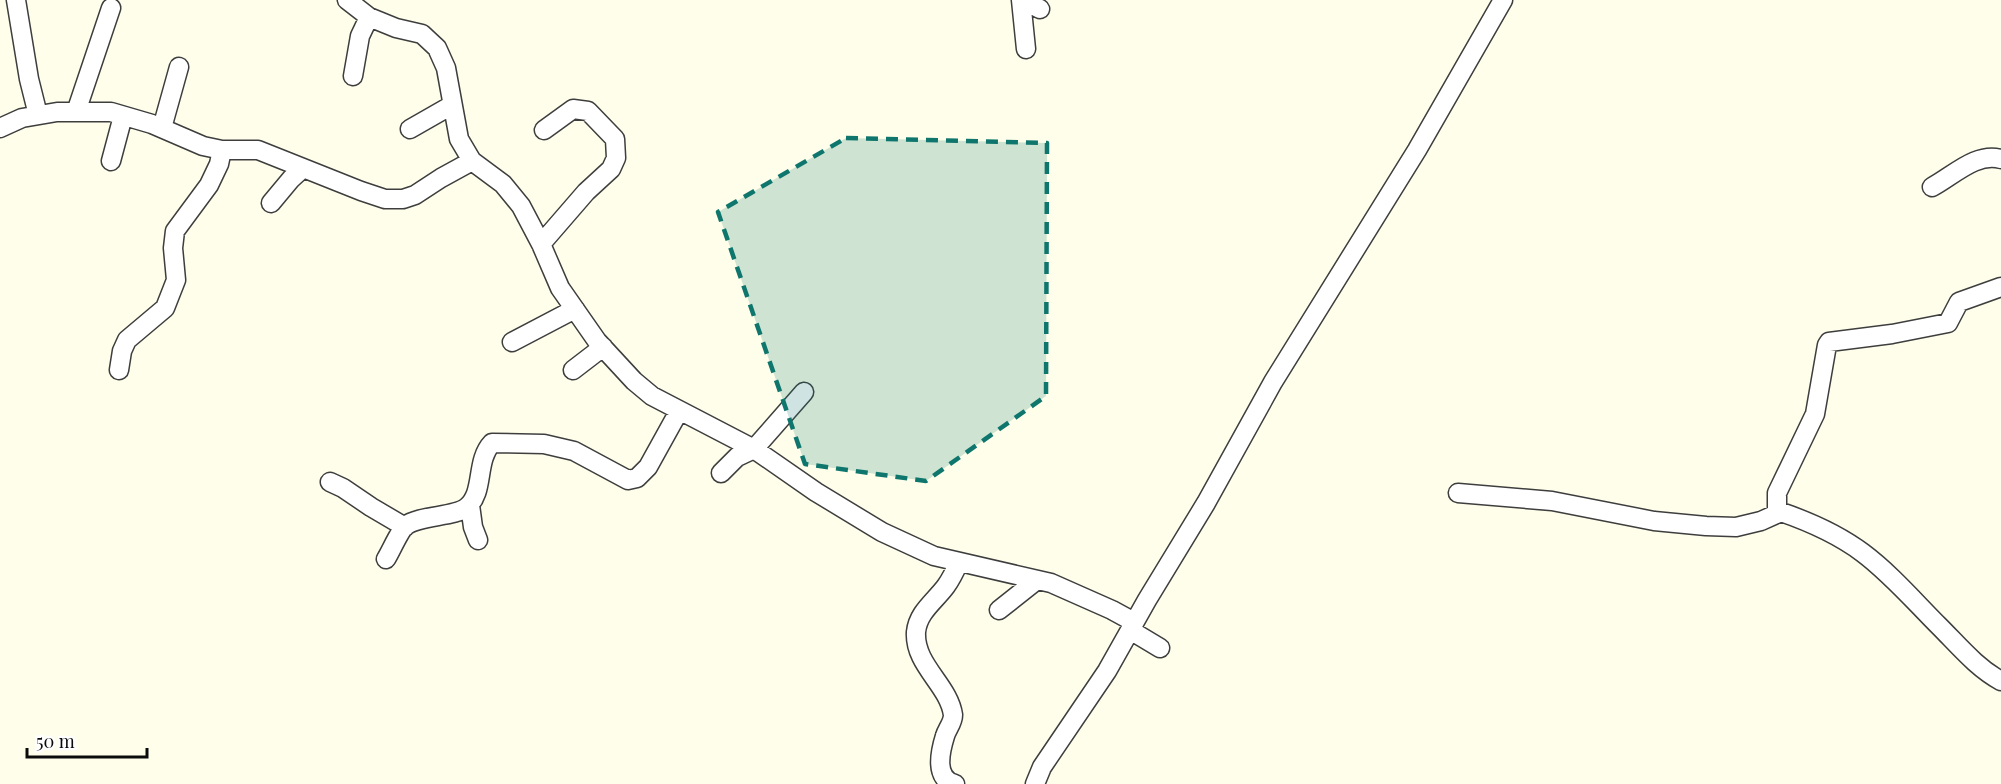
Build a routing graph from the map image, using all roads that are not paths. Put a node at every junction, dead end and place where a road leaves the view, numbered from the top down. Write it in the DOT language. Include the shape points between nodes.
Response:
graph roads {
  1 [pos="16,0"];
  2 [pos="347,0"];
  3 [pos="1022,0"];
  4 [pos="1503,0"];
  5 [pos="111,8"];
  6 [pos="1040,9"];
  7 [pos="369,17"];
  8 [pos="1026,49"];
  9 [pos="179,67"];
  10 [pos="353,76"];
  11 [pos="452,105"];
  12 [pos="76,112"];
  13 [pos="38,115"];
  14 [pos="123,116"];
  15 [pos="0,128"];
  16 [pos="162,128"];
  17 [pos="410,129"];
  18 [pos="543,130"];
  19 [pos="222,150"];
  20 [pos="2001,159"];
  21 [pos="111,161"];
  22 [pos="472,161"];
  23 [pos="303,168"];
  24 [pos="1932,188"];
  25 [pos="271,203"];
  26 [pos="541,244"];
  27 [pos="2001,287"];
  28 [pos="575,309"];
  29 [pos="512,342"];
  30 [pos="603,347"];
  31 [pos="119,370"];
  32 [pos="573,370"];
  33 [pos="804,392"];
  34 [pos="679,411"];
  35 [pos="754,449"];
  36 [pos="721,473"];
  37 [pos="330,482"];
  38 [pos="1458,493"];
  39 [pos="470,505"];
  40 [pos="1781,512"];
  41 [pos="405,526"];
  42 [pos="478,540"];
  43 [pos="386,559"];
  44 [pos="959,562"];
  45 [pos="1037,580"];
  46 [pos="999,610"];
  47 [pos="1132,626"];
  48 [pos="1160,648"];
  49 [pos="2001,681"];
  50 [pos="955,784"];
  51 [pos="1035,784"];
  1 -- 13 [label="street"];
  2 -- 7 [label="street"];
  3 -- 6 [label="street"];
  3 -- 8 [label="street"];
  4 -- 47 [label="street" via="1418,150 1273,382"];
  5 -- 12 [label="street"];
  7 -- 10 [label="street" via="360,36"];
  7 -- 11 [label="street" via="422,34 437,48 446,68"];
  9 -- 16 [label="street"];
  11 -- 17 [label="street"];
  11 -- 22 [label="street" via="459,139"];
  12 -- 13 [label="street"];
  12 -- 14 [label="street"];
  13 -- 15 [label="street"];
  14 -- 16 [label="street"];
  14 -- 21 [label="street"];
  16 -- 19 [label="street"];
  18 -- 26 [label="street" via="573,109 584,110 615,139 617,150 611,169"];
  19 -- 23 [label="street" via="258,150"];
  19 -- 31 [label="street" via="209,185 175,231 176,279 165,308 127,340"];
  20 -- 24 [label="street" via="1981,159"];
  22 -- 23 [label="street" via="403,199 385,199"];
  22 -- 26 [label="street" via="503,184 521,206"];
  23 -- 25 [label="street"];
  26 -- 28 [label="street" via="560,288"];
  27 -- 40 [label="street" via="1959,302 1948,322 1829,342 1815,414 1776,493"];
  28 -- 29 [label="street"];
  28 -- 30 [label="street"];
  30 -- 32 [label="street"];
  30 -- 34 [label="street" via="634,381"];
  33 -- 35 [label="street"];
  34 -- 35 [label="street"];
  34 -- 39 [label="street" via="648,466 637,478 628,480 574,451 544,444 492,443 485,451 479,485"];
  35 -- 36 [label="street" via="737,457"];
  35 -- 44 [label="street" via="882,532 934,556"];
  37 -- 41 [label="street"];
  38 -- 40 [label="street" via="1552,501 1654,521 1706,526 1736,527"];
  39 -- 41 [label="street"];
  39 -- 42 [label="street"];
  40 -- 49 [label="street" via="1834,535 1863,553 1980,667"];
  41 -- 43 [label="street"];
  44 -- 45 [label="street"];
  44 -- 50 [label="street" via="952,578 920,618 916,632 918,649 951,704 953,720 939,757 941,773"];
  45 -- 46 [label="street"];
  45 -- 47 [label="street" via="1112,610"];
  47 -- 48 [label="street"];
  47 -- 51 [label="street"];
}
